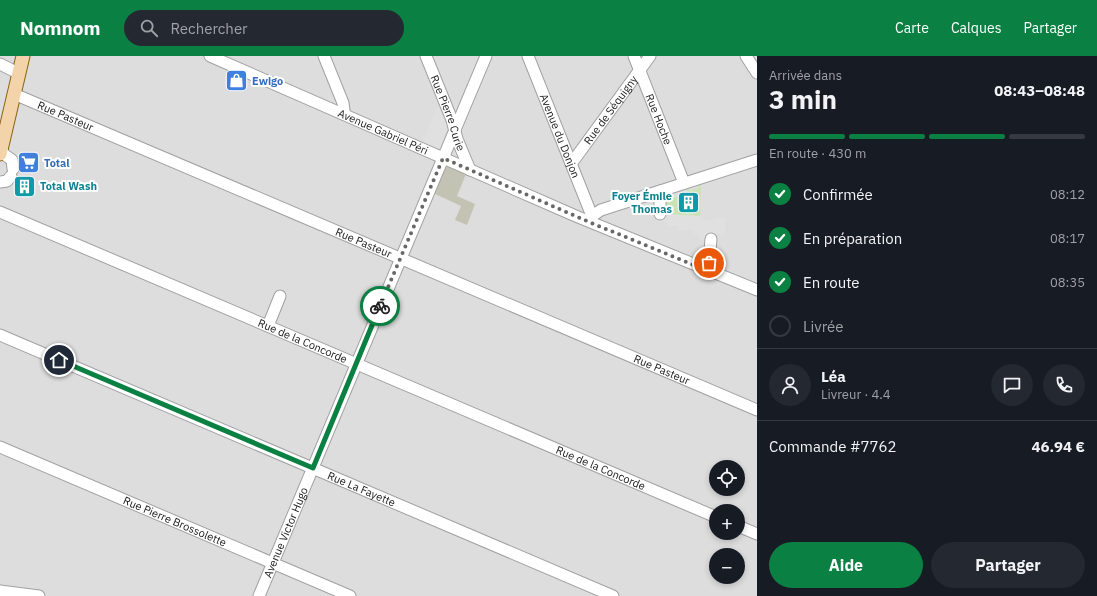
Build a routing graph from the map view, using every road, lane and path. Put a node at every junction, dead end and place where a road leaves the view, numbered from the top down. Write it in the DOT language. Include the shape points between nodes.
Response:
graph roads {
  1 [pos="17,56"];
  2 [pos="23,56"];
  3 [pos="324,56"];
  4 [pos="426,56"];
  5 [pos="486,56"];
  6 [pos="528,56"];
  7 [pos="634,56"];
  8 [pos="650,56"];
  9 [pos="746,56"];
  10 [pos="216,57"];
  11 [pos="0,64"];
  12 [pos="639,70"];
  13 [pos="14,71"];
  14 [pos="757,72"];
  15 [pos="14,94"];
  16 [pos="343,114"];
  17 [pos="0,130"];
  18 [pos="454,132"];
  19 [pos="1,151"];
  20 [pos="443,158"];
  21 [pos="757,160"];
  22 [pos="571,164"];
  23 [pos="470,170"];
  24 [pos="0,182"];
  25 [pos="684,183"];
  26 [pos="660,191"];
  27 [pos="0,212"];
  28 [pos="660,214"];
  29 [pos="591,219"];
  30 [pos="711,239"];
  31 [pos="400,258"];
  32 [pos="706,270"];
  33 [pos="757,290"];
  34 [pos="280,296"];
  35 [pos="268,326"];
  36 [pos="0,335"];
  37 [pos="356,363"];
  38 [pos="757,410"];
  39 [pos="0,447"];
  40 [pos="313,468"];
  41 [pos="709,514"];
  42 [pos="745,529"];
  43 [pos="757,534"];
  44 [pos="273,563"];
  45 [pos="0,591"];
  46 [pos="39,596"];
  47 [pos="259,596"];
  48 [pos="350,596"];
  49 [pos="613,596"];
  1 -- 13 [label="main road"];
  2 -- 15 [label="main road"];
  3 -- 16 [label="street" via="343,103"];
  4 -- 18 [label="street, Rue Pierre Curie" via="452,120"];
  5 -- 18 [label="street, Avenue Victor Hugo"];
  6 -- 22 [label="street, Avenue du Donjon"];
  7 -- 12 [label="street, Rue Hoche"];
  8 -- 12 [label="street, Rue de Séquigny"];
  9 -- 14 [label="street"];
  10 -- 16 [label="street, Avenue Gabriel Péri"];
  11 -- 13 [label="street"];
  12 -- 22 [label="street, Rue de Séquigny"];
  12 -- 25 [label="street, Rue Hoche"];
  13 -- 17 [label="main road"];
  15 -- 19 [label="main road"];
  15 -- 31 [label="street, Rue Pasteur"];
  16 -- 20 [label="street, Avenue Gabriel Péri"];
  18 -- 20 [label="street, Avenue Victor Hugo"];
  18 -- 23 [label="street, Rue Pierre Curie"];
  19 -- 24 [label="street" via="12,160 12,173 7,180"];
  20 -- 23 [label="street, Avenue Gabriel Péri"];
  20 -- 31 [label="street, Avenue Victor Hugo"];
  21 -- 25 [label="street"];
  22 -- 29 [label="street, Avenue du Donjon"];
  23 -- 29 [label="street, Avenue Gabriel Péri"];
  25 -- 26 [label="street"];
  26 -- 28 [label="street"];
  26 -- 29 [label="street" via="601,210"];
  27 -- 35 [label="street, Rue de la Concorde"];
  29 -- 32 [label="street, Avenue Gabriel Péri"];
  30 -- 32 [label="street"];
  31 -- 37 [label="street, Avenue Victor Hugo"];
  31 -- 38 [label="street, Rue Pasteur"];
  32 -- 33 [label="street, Avenue Gabriel Péri"];
  34 -- 35 [label="street"];
  35 -- 37 [label="street, Rue de la Concorde"];
  36 -- 40 [label="street, Rue La Fayette"];
  37 -- 40 [label="street, Avenue Victor Hugo"];
  37 -- 41 [label="street, Rue de la Concorde"];
  39 -- 44 [label="street, Rue Pierre Brossolette"];
  40 -- 44 [label="street, Avenue Victor Hugo"];
  40 -- 49 [label="street, Rue La Fayette"];
  42 -- 43 [label="street"];
  44 -- 47 [label="street, Avenue Victor Hugo"];
  44 -- 48 [label="street, Rue Pierre Brossolette"];
  45 -- 46 [label="street"];
}
